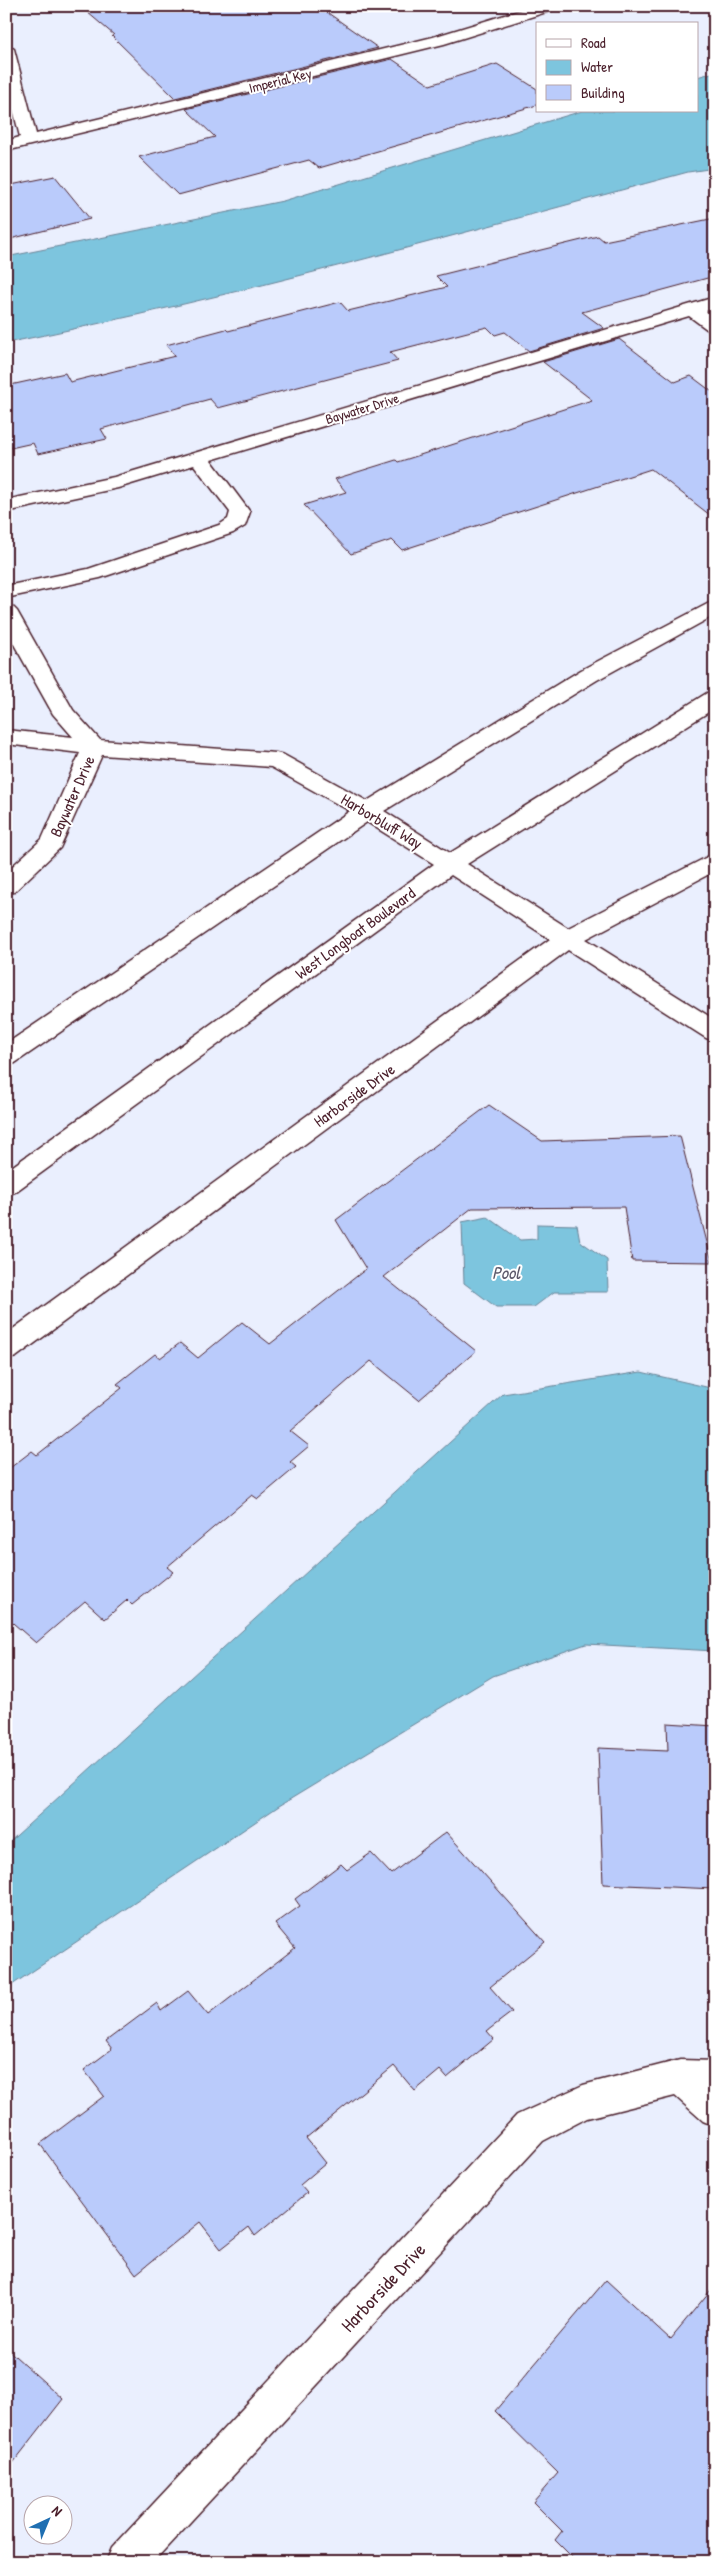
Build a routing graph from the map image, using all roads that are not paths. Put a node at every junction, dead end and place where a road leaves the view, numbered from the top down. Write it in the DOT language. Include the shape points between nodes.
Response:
graph roads {
  1 [pos="551,6"];
  2 [pos="6,50"];
  3 [pos="30,142"];
  4 [pos="6,146"];
  5 [pos="715,302"];
  6 [pos="691,308"];
  7 [pos="715,326"];
  8 [pos="198,458"];
  9 [pos="6,506"];
  10 [pos="6,592"];
  11 [pos="715,606"];
  12 [pos="6,611"];
  13 [pos="715,698"];
  14 [pos="6,737"];
  15 [pos="94,748"];
  16 [pos="367,810"];
  17 [pos="715,861"];
  18 [pos="450,864"];
  19 [pos="6,886"];
  20 [pos="568,938"];
  21 [pos="715,1032"];
  22 [pos="6,1057"];
  23 [pos="6,1185"];
  24 [pos="6,1349"];
  25 [pos="698,2078"];
  26 [pos="715,2109"];
  27 [pos="126,2562"];
  1 -- 3 [label="street, Imperial Key" via="438,41"];
  2 -- 3 [label="street"];
  3 -- 4 [label="street, Imperial Key"];
  5 -- 6 [label="street, Baywater Drive"];
  6 -- 7 [label="street"];
  6 -- 8 [label="street, Baywater Drive"];
  8 -- 9 [label="street, Baywater Drive" via="118,482"];
  8 -- 10 [label="street" via="240,512 238,522 226,529 93,574"];
  11 -- 16 [label="street" via="589,675"];
  12 -- 15 [label="street" via="64,714"];
  13 -- 18 [label="street, West Longboat Boulevard"];
  14 -- 15 [label="street, Harborbluff Way"];
  15 -- 16 [label="street, Harborbluff Way" via="276,760"];
  15 -- 19 [label="street, Baywater Drive" via="52,843"];
  16 -- 18 [label="street, Harborbluff Way"];
  16 -- 22 [label="street"];
  17 -- 20 [label="street, Harborside Drive"];
  18 -- 20 [label="street, Harborbluff Way"];
  18 -- 23 [label="street, West Longboat Boulevard"];
  20 -- 21 [label="street, Harborbluff Way"];
  20 -- 24 [label="street, Harborside Drive"];
  25 -- 26 [label="street, Harborside Drive"];
  25 -- 27 [label="street, Harborside Drive" via="583,2102 530,2128"];
}
